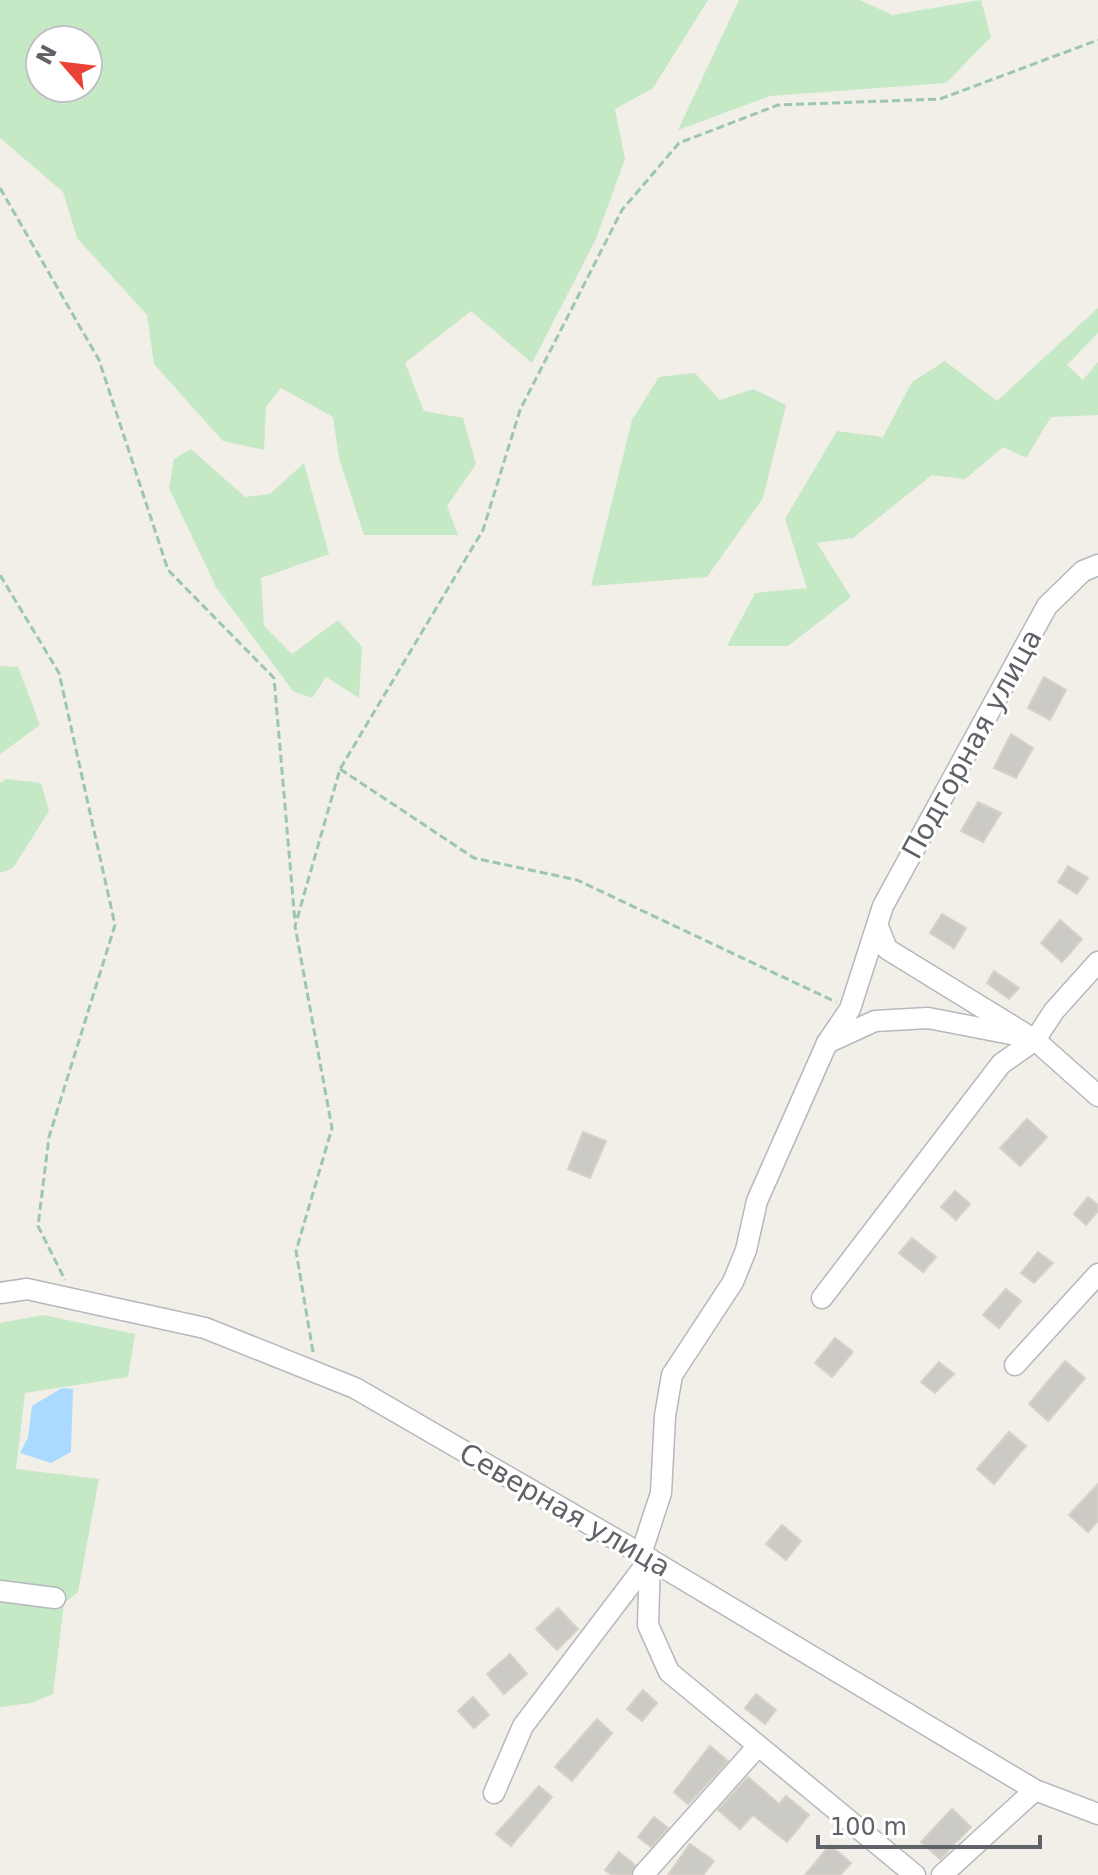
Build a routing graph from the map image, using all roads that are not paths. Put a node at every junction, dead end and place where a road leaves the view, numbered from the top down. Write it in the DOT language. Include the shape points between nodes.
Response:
graph roads {
  1 [pos="1090,568"];
  2 [pos="879,929"];
  3 [pos="1098,962"];
  4 [pos="850,1009"];
  5 [pos="875,1021"];
  6 [pos="1035,1040"];
  7 [pos="827,1043"];
  8 [pos="1098,1096"];
  9 [pos="1098,1274"];
  10 [pos="0,1293"];
  11 [pos="822,1298"];
  12 [pos="1015,1365"];
  13 [pos="646,1556"];
  14 [pos="0,1591"];
  15 [pos="55,1598"];
  16 [pos="758,1746"];
  17 [pos="1035,1790"];
  18 [pos="494,1793"];
  19 [pos="1098,1814"];
  20 [pos="643,1875"];
  21 [pos="915,1875"];
  22 [pos="942,1875"];
  1 -- 2 [label="street, Подгорная улица" via="1047,606 883,906"];
  2 -- 4 [label="street, Подгорная улица" via="867,950"];
  2 -- 6 [label="street" via="887,949"];
  3 -- 6 [label="street"];
  4 -- 5 [label="street"];
  4 -- 7 [label="street, Подгорная улица"];
  5 -- 6 [label="street" via="928,1018"];
  5 -- 7 [label="street"];
  6 -- 8 [label="street"];
  6 -- 11 [label="street" via="1001,1064"];
  7 -- 13 [label="street, Подгорная улица" via="757,1201 733,1282 672,1375 661,1493"];
  9 -- 12 [label="street"];
  10 -- 13 [label="street, Северная улица" via="27,1289 205,1328 316,1372 355,1388"];
  13 -- 16 [label="street" via="648,1625 669,1672"];
  13 -- 17 [label="street, Северная улица"];
  13 -- 18 [label="street" via="523,1726"];
  14 -- 15 [label="street"];
  16 -- 20 [label="street"];
  16 -- 21 [label="street"];
  17 -- 19 [label="street, Северная улица"];
  17 -- 22 [label="street"];
}
